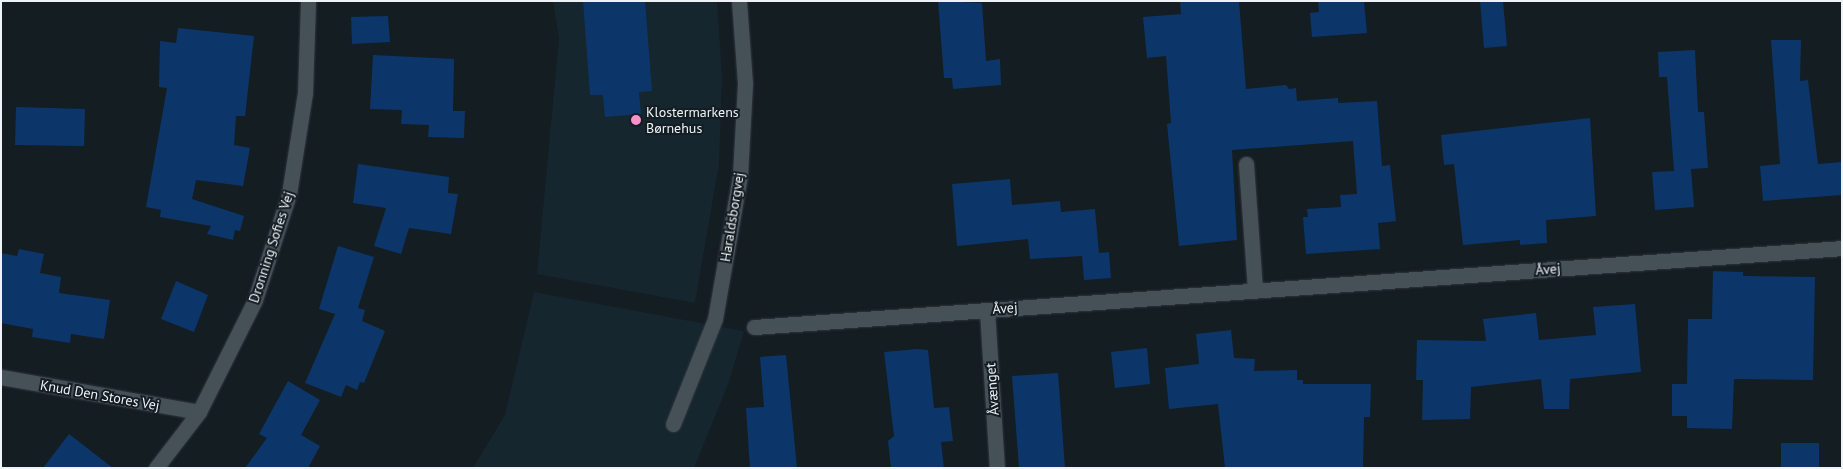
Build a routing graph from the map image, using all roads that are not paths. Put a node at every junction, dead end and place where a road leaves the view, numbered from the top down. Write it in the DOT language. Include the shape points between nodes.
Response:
graph roads {
  1 [pos="308,1"];
  2 [pos="739,1"];
  3 [pos="1246,164"];
  4 [pos="1842,248"];
  5 [pos="1255,290"];
  6 [pos="987,310"];
  7 [pos="754,327"];
  8 [pos="1,377"];
  9 [pos="199,412"];
  10 [pos="673,424"];
  11 [pos="156,468"];
  12 [pos="997,468"];
  1 -- 9 [label="street, Dronning Sofies Vej" via="305,93 289,194 255,300"];
  2 -- 10 [label="street, Haraldsborgvej" via="746,83 740,176 715,320"];
  3 -- 5 [label="street"];
  4 -- 5 [label="street, Åvej"];
  5 -- 6 [label="street, Åvej"];
  6 -- 7 [label="street, Åvej"];
  6 -- 12 [label="street, Åvænget"];
  8 -- 9 [label="street, Knud Den Stores Vej"];
  9 -- 11 [label="street, Dronning Sofies Vej"];
}
